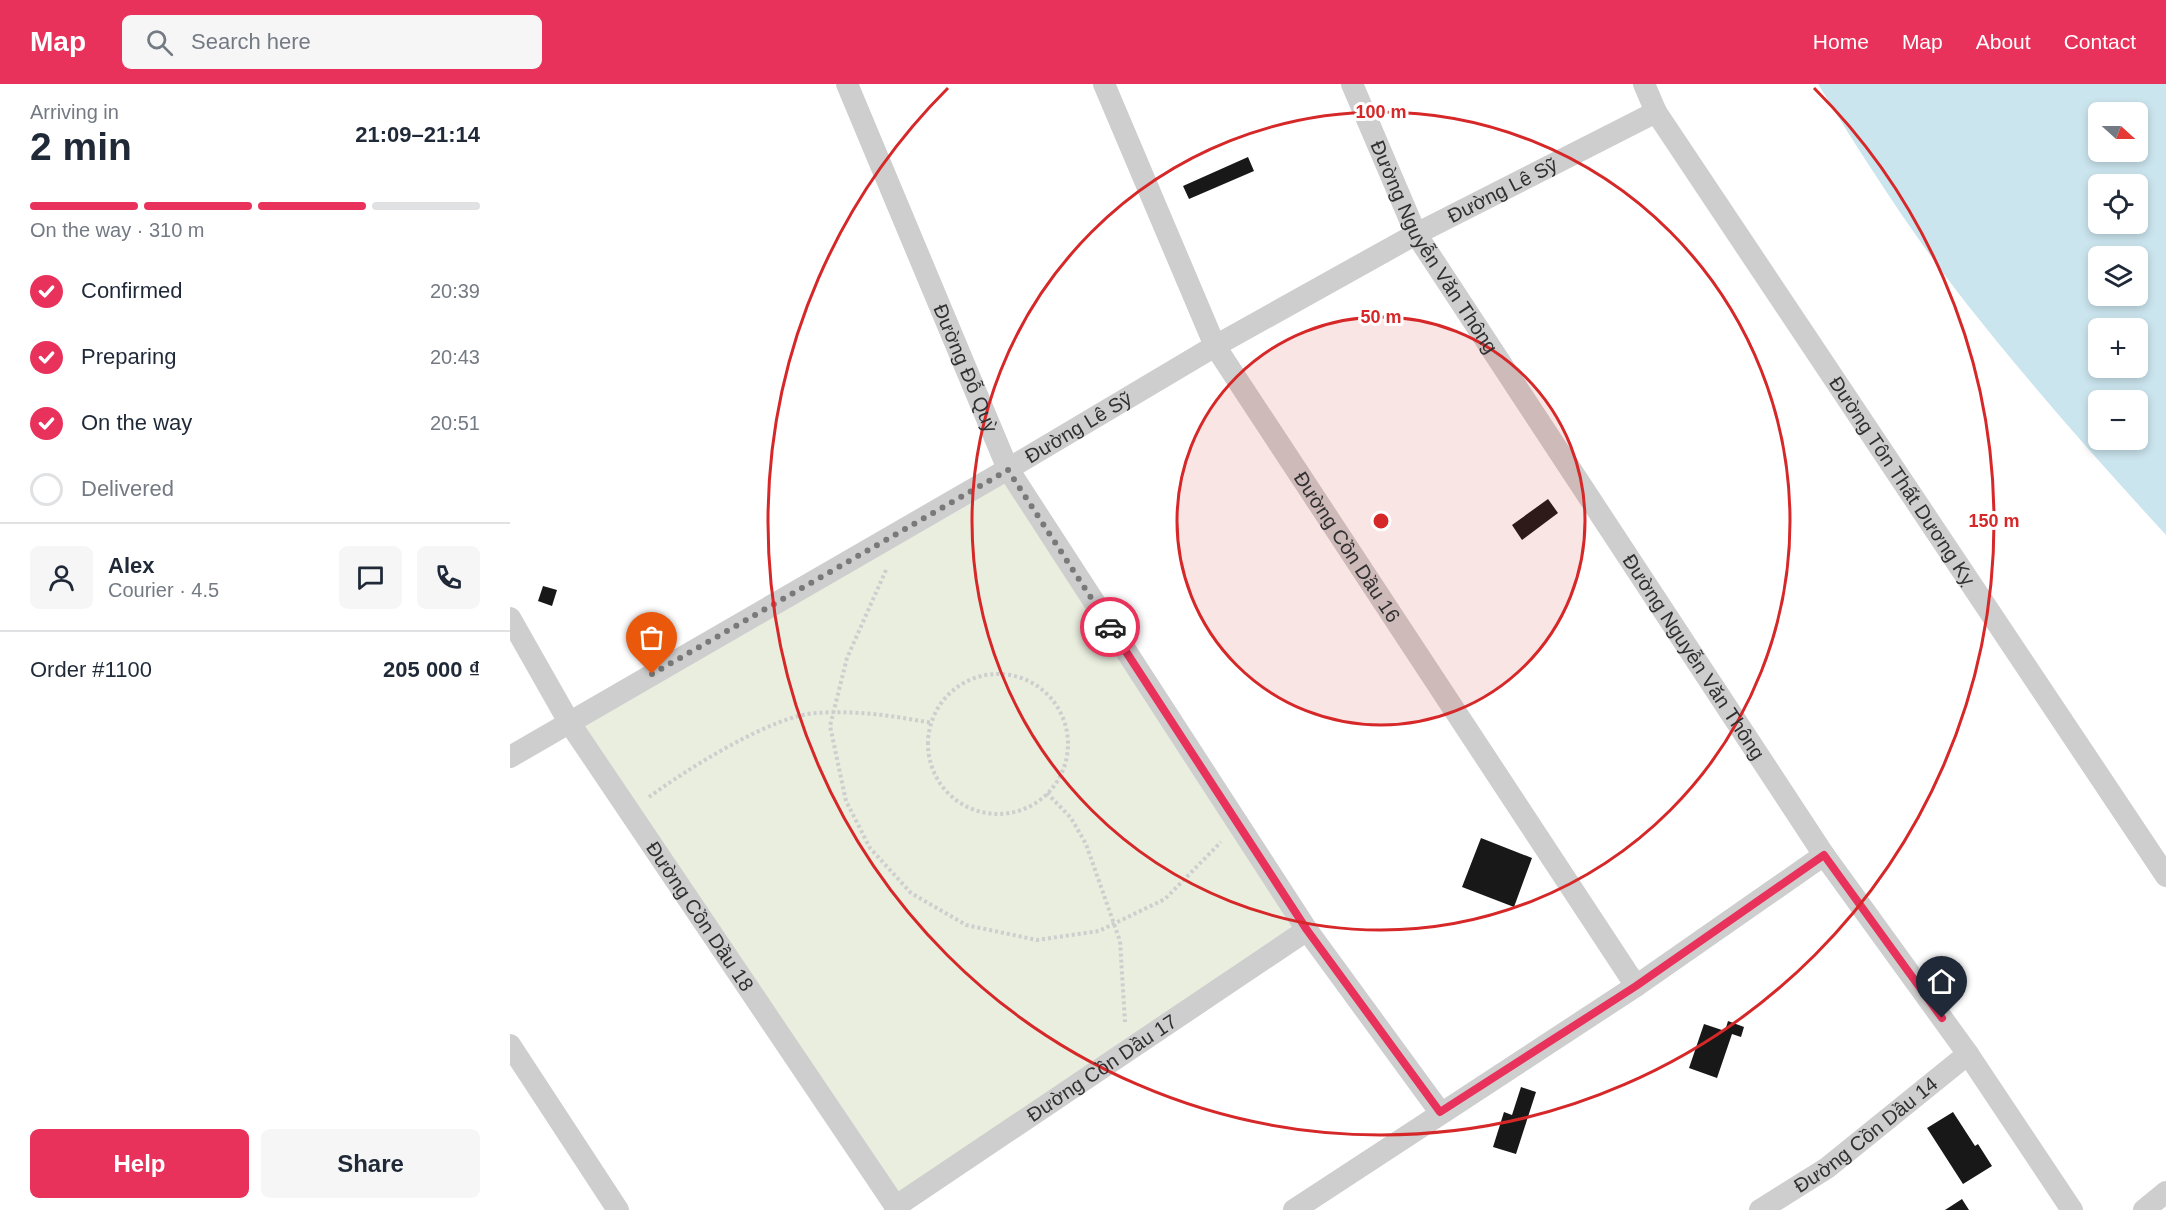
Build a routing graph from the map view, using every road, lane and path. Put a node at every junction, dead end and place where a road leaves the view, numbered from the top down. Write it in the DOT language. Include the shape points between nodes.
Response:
graph roads {
  1 [pos="847,84"];
  2 [pos="1104,84"];
  3 [pos="1352,84"];
  4 [pos="1644,84"];
  5 [pos="1656,112"];
  6 [pos="1416,234"];
  7 [pos="1215,346"];
  8 [pos="1008,470"];
  9 [pos="901,531"];
  10 [pos="510,618"];
  11 [pos="833,713"];
  12 [pos="569,722"];
  13 [pos="932,723"];
  14 [pos="510,757"];
  15 [pos="1047,793"];
  16 [pos="630,813"];
  17 [pos="1237,823"];
  18 [pos="1824,855"];
  19 [pos="2166,876"];
  20 [pos="1114,924"];
  21 [pos="1307,930"];
  22 [pos="1636,986"];
  23 [pos="510,1046"];
  24 [pos="1127,1051"];
  25 [pos="1968,1054"];
  26 [pos="1440,1112"];
  27 [pos="2166,1192"];
  28 [pos="897,1208"];
  29 [pos="618,1210"];
  30 [pos="1294,1210"];
  31 [pos="1760,1210"];
  32 [pos="2072,1210"];
  33 [pos="2144,1210"];
  1 -- 8 [label="street, Đường Đỗ Quỳ"];
  2 -- 7 [label="street, Đường Cồn Dầu 16"];
  3 -- 6 [label="street, Đường Nguyễn Văn Thông"];
  4 -- 5 [label="street, Đường Tôn Thất Dương Kỵ"];
  5 -- 6 [label="street, Đường Lê Sỹ"];
  5 -- 19 [label="street, Đường Tôn Thất Dương Kỵ"];
  6 -- 7 [label="street, Đường Lê Sỹ"];
  6 -- 18 [label="street, Đường Nguyễn Văn Thông"];
  7 -- 8 [label="street, Đường Lê Sỹ"];
  7 -- 22 [label="street, Đường Cồn Dầu 16"];
  8 -- 9 [label="street, Đường Lê Sỹ"];
  8 -- 17 [label="street, Đường Đỗ Quỳ"];
  9 -- 11 [label="path" via="848,658"];
  9 -- 12 [label="street, Đường Lê Sỹ"];
  10 -- 12 [label="street, Đường Cồn Dầu 18"];
  11 -- 13 [label="path" via="898,716"];
  11 -- 16 [label="path" via="815,712 759,730 667,784"];
  11 -- 20 [label="path" via="830,726 846,801 870,848 911,893 966,925 1037,940 1099,931"];
  12 -- 14 [label="street, Đường Lê Sỹ"];
  12 -- 16 [label="street, Đường Cồn Dầu 18"];
  13 -- 15 [label="path" via="928,736 930,760 939,781 953,798 973,810 995,814 1018,811"];
  13 -- 15 [label="path" via="948,694 968,680 990,673 1014,675 1036,684 1053,699 1065,720 1069,743 1065,765"];
  15 -- 20 [label="path" via="1086,843"];
  16 -- 28 [label="street, Đường Cồn Dầu 18"];
  17 -- 20 [label="path" via="1165,899"];
  17 -- 21 [label="street, Đường Đỗ Quỳ"];
  18 -- 22 [label="street"];
  18 -- 25 [label="street, Đường Nguyễn Văn Thông"];
  20 -- 24 [label="path" via="1120,941"];
  21 -- 24 [label="street, Đường Cồn Dầu 17"];
  21 -- 26 [label="street, Đường Đỗ Quỳ"];
  22 -- 26 [label="street"];
  23 -- 29 [label="street"];
  24 -- 28 [label="street, Đường Cồn Dầu 17"];
  25 -- 31 [label="street, Đường Cồn Dầu 14" via="1827,1168"];
  25 -- 32 [label="street, Đường Nguyễn Văn Thông"];
  26 -- 30 [label="street"];
  27 -- 33 [label="street"];
}
